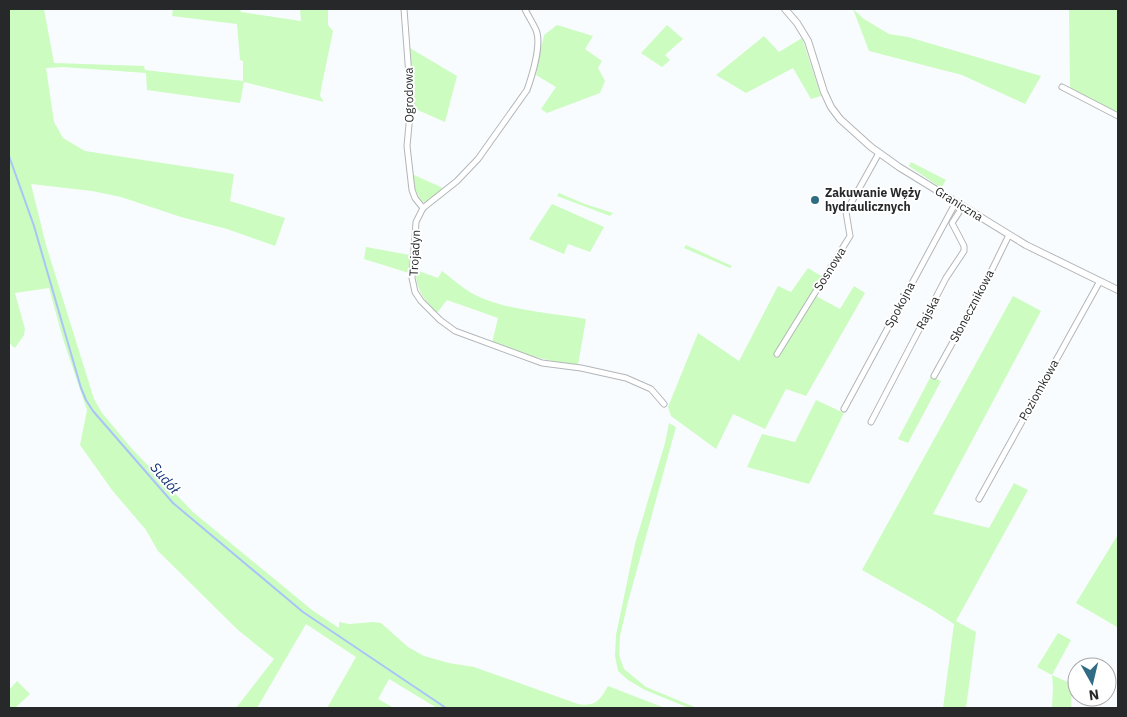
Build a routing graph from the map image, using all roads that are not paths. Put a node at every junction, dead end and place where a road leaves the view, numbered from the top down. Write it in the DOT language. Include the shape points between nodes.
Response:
graph roads {
  1 [pos="404,9"];
  2 [pos="525,9"];
  3 [pos="785,9"];
  4 [pos="1062,87"];
  5 [pos="1118,116"];
  6 [pos="879,153"];
  7 [pos="956,202"];
  8 [pos="963,206"];
  9 [pos="423,208"];
  10 [pos="1009,235"];
  11 [pos="1100,280"];
  12 [pos="1118,290"];
  13 [pos="777,354"];
  14 [pos="934,376"];
  15 [pos="664,404"];
  16 [pos="844,409"];
  17 [pos="872,422"];
  18 [pos="978,499"];
  1 -- 9 [label="street, Ogrodowa" via="411,103 407,146 412,190"];
  2 -- 9 [label="street" via="537,31 538,41 527,90 478,159"];
  3 -- 6 [label="street, Graniczna" via="808,41 831,107"];
  4 -- 5 [label="street"];
  6 -- 7 [label="street, Graniczna"];
  6 -- 13 [label="street, Sosnowa" via="846,212 850,236"];
  7 -- 8 [label="street, Graniczna"];
  7 -- 16 [label="street, Spokojna"];
  8 -- 10 [label="street, Graniczna"];
  8 -- 17 [label="street, Rajska" via="952,224 964,251 946,278"];
  9 -- 15 [label="street, Trojadyn" via="416,222 413,282 421,301 440,320 454,331 542,363 626,378 651,389"];
  10 -- 11 [label="street, Graniczna"];
  10 -- 14 [label="street, Słonecznikowa"];
  11 -- 12 [label="street, Graniczna"];
  11 -- 18 [label="street, Poziomkowa"];
}
